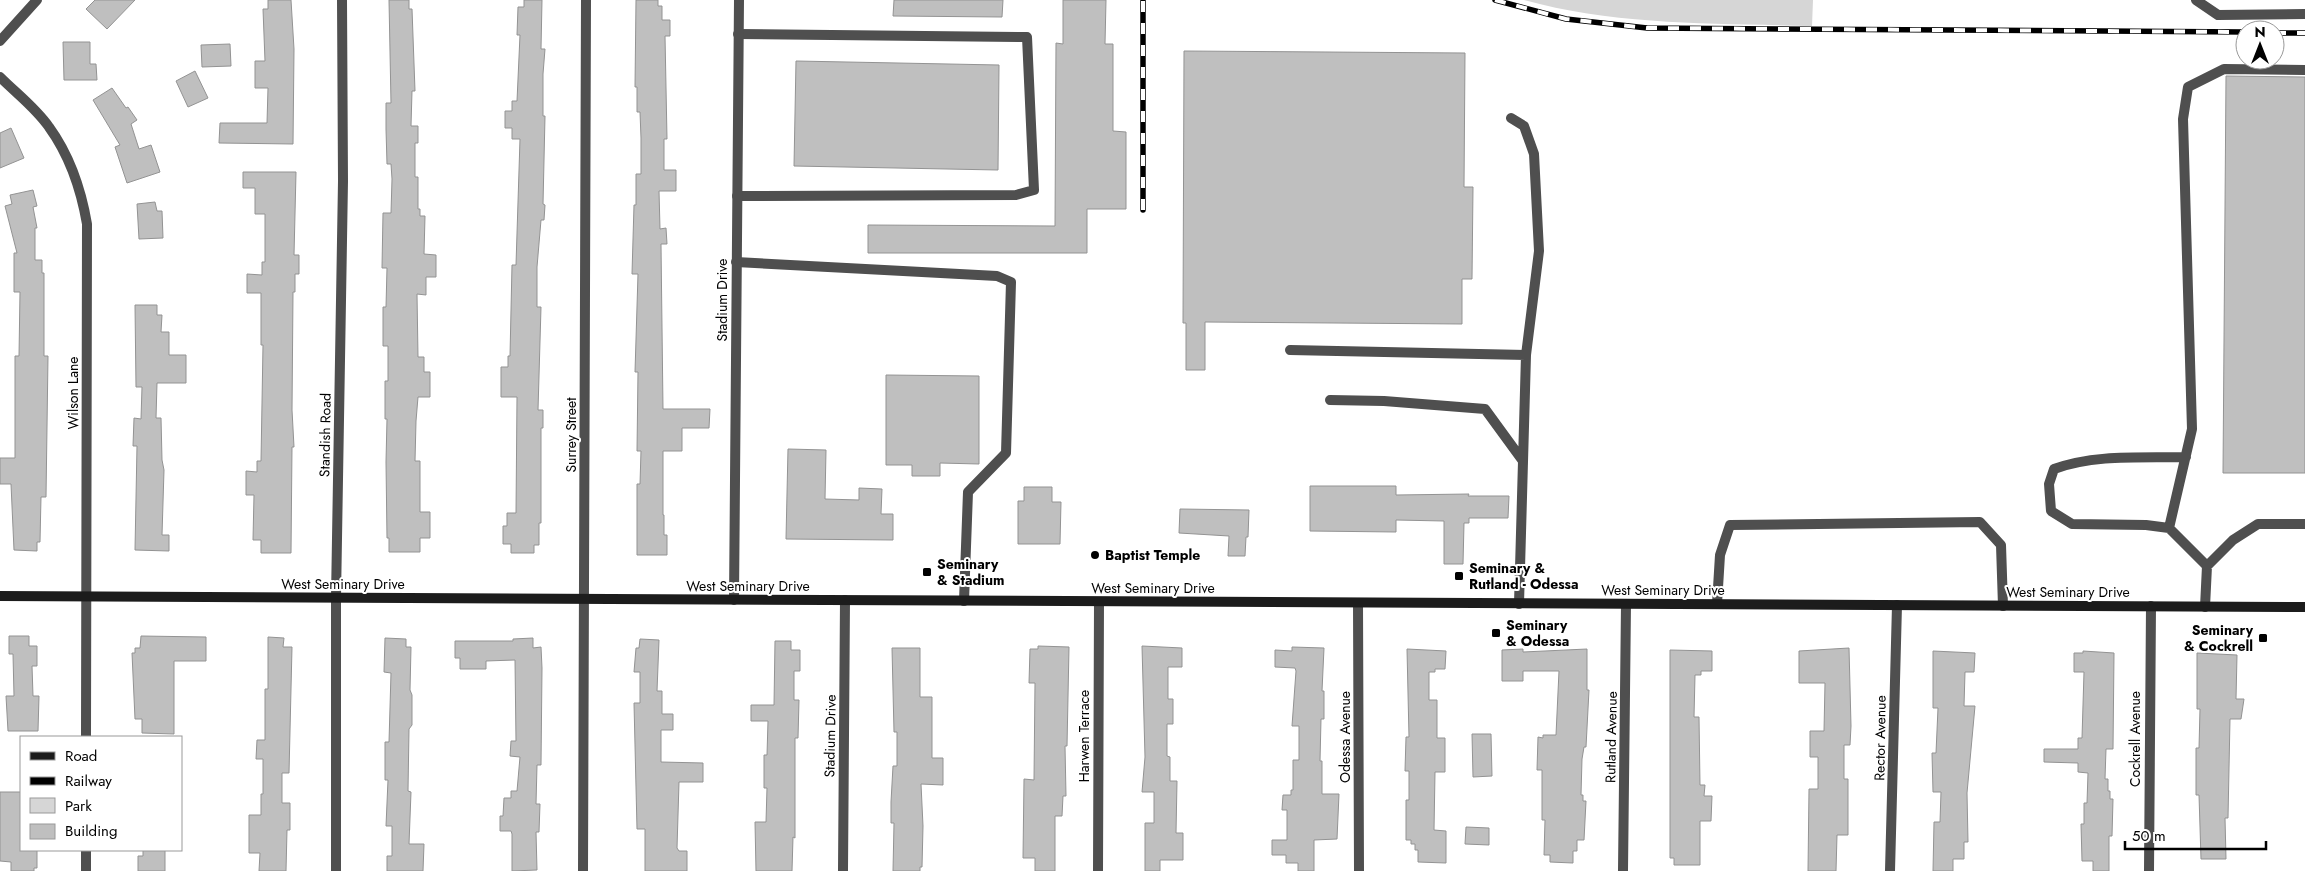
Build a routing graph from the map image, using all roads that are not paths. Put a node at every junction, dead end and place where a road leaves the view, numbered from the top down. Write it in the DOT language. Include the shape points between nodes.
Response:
graph roads {
  1 [pos="37,0"];
  2 [pos="342,0"];
  3 [pos="586,0"];
  4 [pos="739,0"];
  5 [pos="2196,0"];
  6 [pos="2305,14"];
  7 [pos="738,34"];
  8 [pos="0,41"];
  9 [pos="2305,70"];
  10 [pos="0,77"];
  11 [pos="1512,118"];
  12 [pos="737,196"];
  13 [pos="736,262"];
  14 [pos="1290,350"];
  15 [pos="1526,355"];
  16 [pos="1330,400"];
  17 [pos="2186,457"];
  18 [pos="1523,461"];
  19 [pos="2305,524"];
  20 [pos="2170,528"];
  21 [pos="2206,566"];
  22 [pos="0,596"];
  23 [pos="85,597"];
  24 [pos="336,598"];
  25 [pos="584,599"];
  26 [pos="734,600"];
  27 [pos="845,600"];
  28 [pos="964,601"];
  29 [pos="1099,602"];
  30 [pos="1358,603"];
  31 [pos="1519,604"];
  32 [pos="1626,604"];
  33 [pos="1717,604"];
  34 [pos="1896,605"];
  35 [pos="2003,606"];
  36 [pos="2151,606"];
  37 [pos="2205,607"];
  38 [pos="2305,607"];
  39 [pos="86,736"];
  40 [pos="86,851"];
  41 [pos="86,871"];
  42 [pos="336,871"];
  43 [pos="583,871"];
  44 [pos="842,871"];
  45 [pos="1098,871"];
  46 [pos="1359,871"];
  47 [pos="1623,871"];
  48 [pos="1890,871"];
  49 [pos="2149,871"];
  1 -- 8 [label="street"];
  2 -- 24 [label="street, Standish Road" via="343,181"];
  3 -- 25 [label="street, Surrey Street"];
  4 -- 7 [label="street, Stadium Drive"];
  5 -- 6 [label="street" via="2218,15"];
  7 -- 12 [label="street, Stadium Drive"];
  7 -- 12 [label="street" via="1027,37 1034,190 1016,196"];
  9 -- 17 [label="street" via="2224,69 2188,87 2183,120 2192,429"];
  10 -- 23 [label="street, Wilson Lane" via="49,125 66,153 82,193 88,224"];
  11 -- 15 [label="street" via="1524,126 1534,154 1539,251"];
  12 -- 13 [label="street, Stadium Drive"];
  13 -- 26 [label="street, Stadium Drive"];
  13 -- 28 [label="street" via="997,276 1011,282 1006,454 968,492"];
  14 -- 15 [label="street"];
  15 -- 18 [label="street"];
  16 -- 18 [label="street" via="1485,409"];
  17 -- 20 [label="street"];
  17 -- 20 [label="street" via="2108,459 2069,464 2054,469 2049,484 2051,511 2072,524"];
  18 -- 31 [label="street"];
  19 -- 21 [label="street" via="2258,524 2233,540"];
  20 -- 21 [label="street"];
  21 -- 37 [label="street"];
  22 -- 23 [label="main road, West Seminary Drive"];
  23 -- 24 [label="main road, West Seminary Drive"];
  23 -- 39 [label="street, Wilson Lane"];
  24 -- 25 [label="main road, West Seminary Drive"];
  24 -- 42 [label="street, Standish Road"];
  25 -- 26 [label="main road, West Seminary Drive"];
  25 -- 43 [label="street, Surrey Street"];
  26 -- 27 [label="main road, West Seminary Drive"];
  27 -- 28 [label="main road, West Seminary Drive"];
  27 -- 44 [label="street, Stadium Drive"];
  28 -- 29 [label="main road, West Seminary Drive"];
  29 -- 30 [label="main road, West Seminary Drive"];
  29 -- 45 [label="street, Harwen Terrace"];
  30 -- 31 [label="main road, West Seminary Drive"];
  30 -- 46 [label="street, Odessa Avenue"];
  31 -- 32 [label="main road, West Seminary Drive"];
  32 -- 33 [label="main road, West Seminary Drive"];
  32 -- 47 [label="street, Rutland Avenue"];
  33 -- 34 [label="main road, West Seminary Drive"];
  33 -- 35 [label="street" via="1720,555 1730,525 1980,522 2001,545"];
  34 -- 35 [label="main road, West Seminary Drive"];
  34 -- 48 [label="street, Rector Avenue"];
  35 -- 36 [label="main road, West Seminary Drive"];
  36 -- 37 [label="main road, West Seminary Drive"];
  36 -- 49 [label="street, Cockrell Avenue"];
  37 -- 38 [label="main road, West Seminary Drive"];
  40 -- 41 [label="street"];
}
